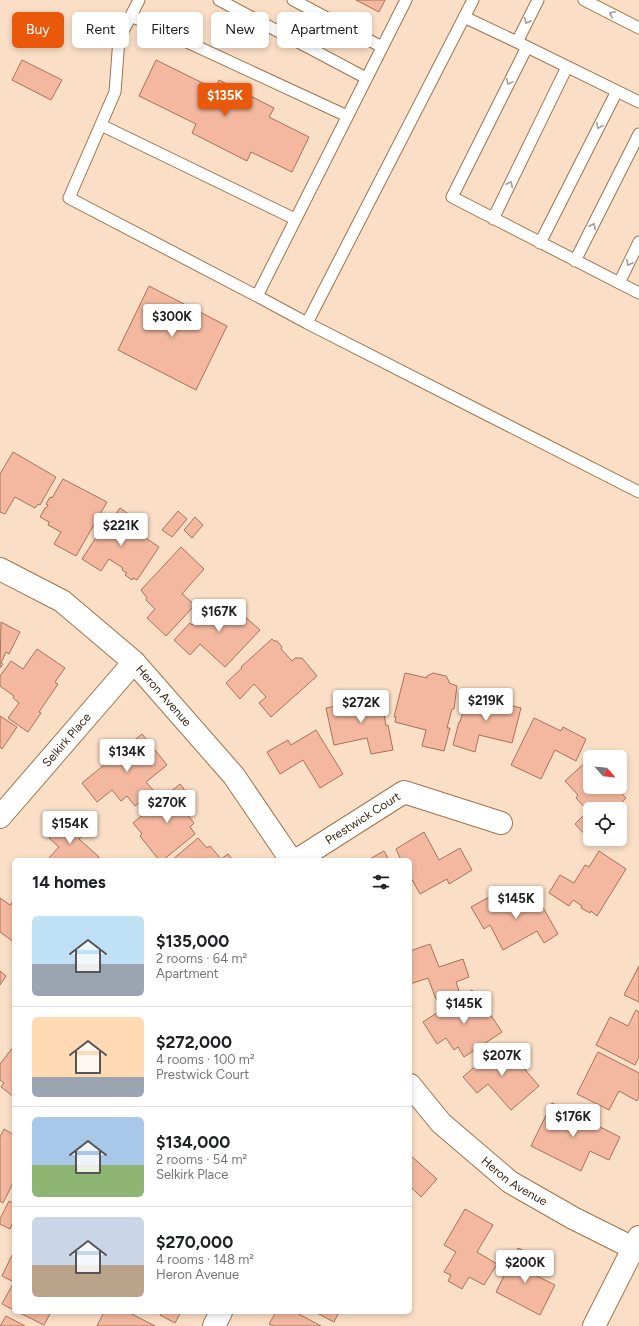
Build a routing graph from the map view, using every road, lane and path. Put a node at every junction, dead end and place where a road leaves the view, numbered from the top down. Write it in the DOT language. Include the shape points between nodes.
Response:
graph roads {
  1 [pos="139,0"];
  2 [pos="219,0"];
  3 [pos="293,0"];
  4 [pos="406,0"];
  5 [pos="473,0"];
  6 [pos="538,0"];
  7 [pos="584,0"];
  8 [pos="131,16"];
  9 [pos="464,17"];
  10 [pos="639,28"];
  11 [pos="522,44"];
  12 [pos="382,47"];
  13 [pos="567,67"];
  14 [pos="366,78"];
  15 [pos="616,91"];
  16 [pos="639,102"];
  17 [pos="347,116"];
  18 [pos="100,125"];
  19 [pos="639,134"];
  20 [pos="295,219"];
  21 [pos="493,219"];
  22 [pos="639,242"];
  23 [pos="540,243"];
  24 [pos="576,261"];
  25 [pos="619,283"];
  26 [pos="639,293"];
  27 [pos="257,296"];
  28 [pos="307,323"];
  29 [pos="639,492"];
  30 [pos="0,569"];
  31 [pos="134,662"];
  32 [pos="0,817"];
  33 [pos="501,823"];
  34 [pos="290,858"];
  35 [pos="300,858"];
  36 [pos="412,1087"];
  37 [pos="637,1246"];
  38 [pos="220,1314"];
  39 [pos="214,1326"];
  40 [pos="594,1326"];
  1 -- 8 [label="lane"];
  2 -- 14 [label="lane"];
  3 -- 12 [label="lane"];
  4 -- 12 [label="lane"];
  5 -- 9 [label="lane"];
  6 -- 11 [label="lane, one-way"];
  10 -- 7 [label="lane, one-way"];
  8 -- 17 [label="lane"];
  8 -- 18 [label="lane" via="119,39 115,92"];
  9 -- 11 [label="lane"];
  9 -- 28 [label="lane"];
  11 -- 13 [label="lane"];
  11 -- 21 [label="lane, one-way" via="452,198"];
  12 -- 14 [label="lane"];
  13 -- 15 [label="lane"];
  21 -- 13 [label="lane, one-way"];
  14 -- 17 [label="lane"];
  15 -- 16 [label="lane"];
  15 -- 23 [label="lane, one-way"];
  17 -- 20 [label="lane"];
  18 -- 20 [label="lane"];
  18 -- 27 [label="lane" via="69,198"];
  24 -- 19 [label="lane, one-way"];
  20 -- 27 [label="lane"];
  21 -- 23 [label="lane"];
  22 -- 25 [label="lane, one-way"];
  23 -- 24 [label="lane"];
  24 -- 25 [label="lane"];
  25 -- 26 [label="lane"];
  27 -- 28 [label="lane"];
  28 -- 29 [label="lane"];
  30 -- 31 [label="street, Heron Avenue" via="62,601"];
  31 -- 32 [label="street, Selkirk Place"];
  31 -- 34 [label="street, Heron Avenue" via="234,776"];
  33 -- 35 [label="street, Prestwick Court" via="404,792"];
  36 -- 37 [label="street, Heron Avenue" via="441,1123 510,1182 573,1218"];
  37 -- 40 [label="street"];
  38 -- 39 [label="street"];
}
